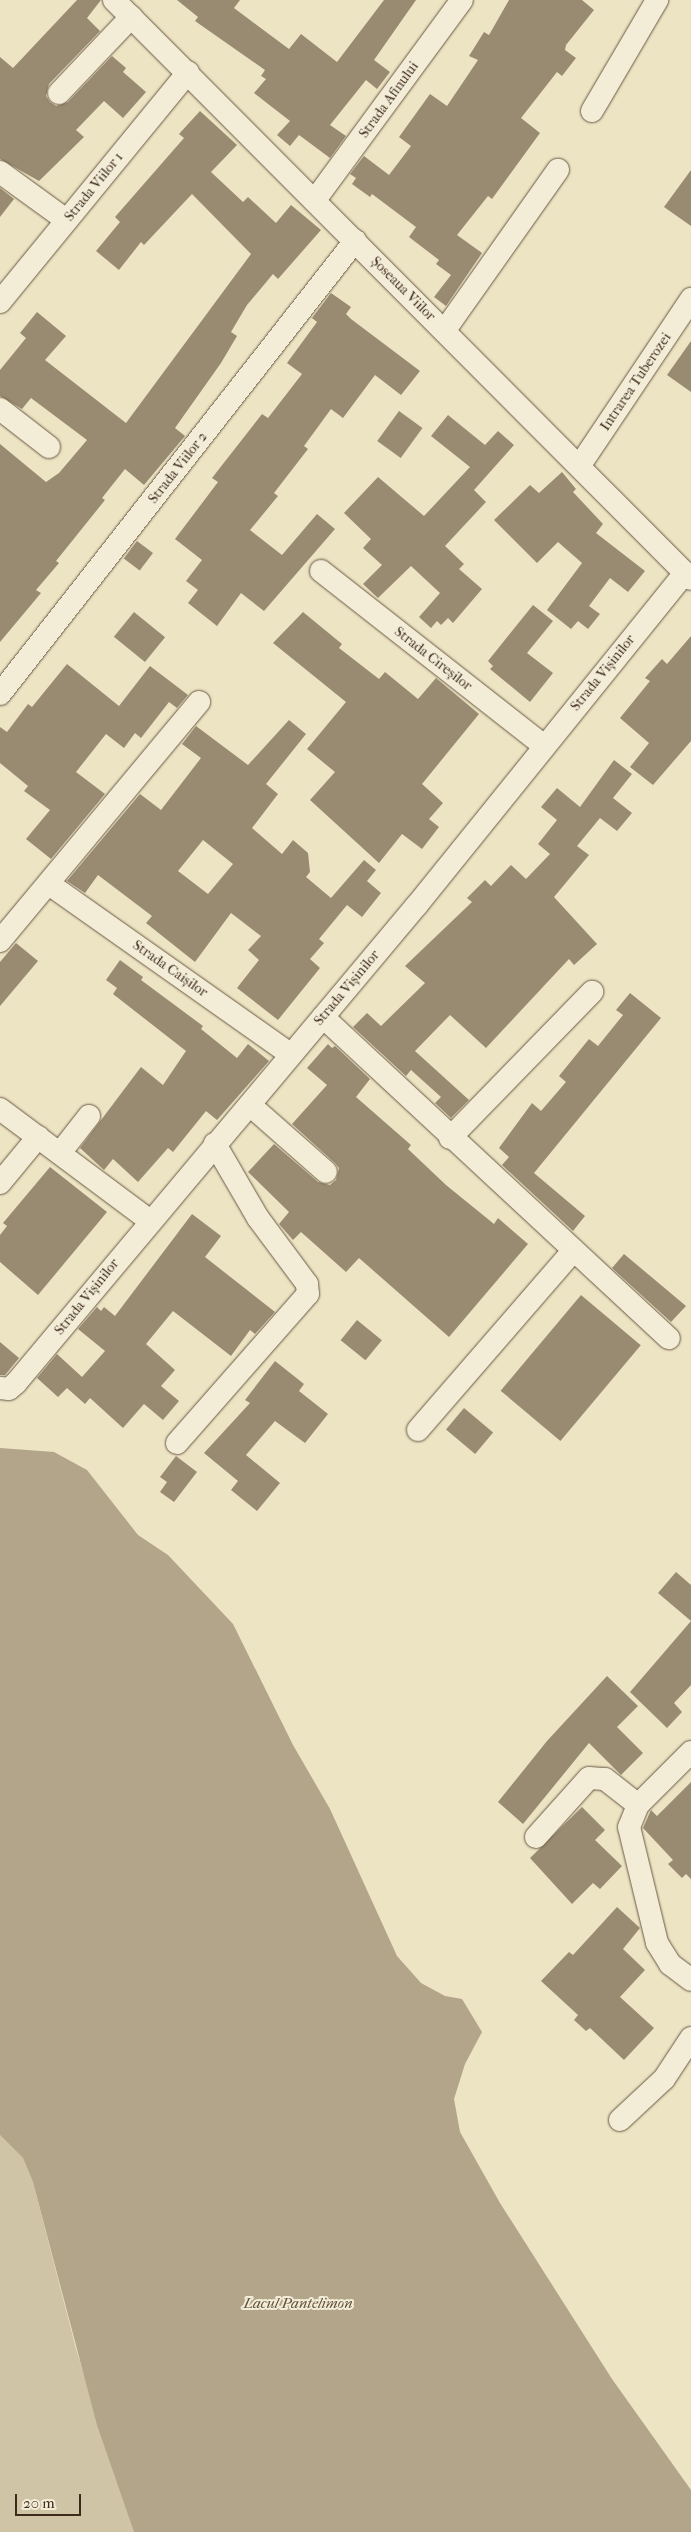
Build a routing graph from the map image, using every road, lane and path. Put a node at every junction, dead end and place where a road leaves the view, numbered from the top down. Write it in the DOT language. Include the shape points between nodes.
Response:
graph roads {
  1 [pos="114,0"];
  2 [pos="462,0"];
  3 [pos="657,0"];
  4 [pos="131,17"];
  5 [pos="188,72"];
  6 [pos="59,94"];
  7 [pos="592,111"];
  8 [pos="558,170"];
  9 [pos="0,172"];
  10 [pos="315,200"];
  11 [pos="66,220"];
  12 [pos="355,241"];
  13 [pos="0,302"];
  14 [pos="687,313"];
  15 [pos="445,330"];
  16 [pos="0,409"];
  17 [pos="49,447"];
  18 [pos="580,465"];
  19 [pos="321,571"];
  20 [pos="688,576"];
  21 [pos="0,694"];
  22 [pos="199,702"];
  23 [pos="544,746"];
  24 [pos="49,884"];
  25 [pos="0,941"];
  26 [pos="592,992"];
  27 [pos="323,1017"];
  28 [pos="290,1054"];
  29 [pos="250,1105"];
  30 [pos="0,1109"];
  31 [pos="89,1116"];
  32 [pos="38,1137"];
  33 [pos="450,1138"];
  34 [pos="215,1144"];
  35 [pos="60,1153"];
  36 [pos="326,1172"];
  37 [pos="0,1183"];
  38 [pos="150,1221"];
  39 [pos="573,1251"];
  40 [pos="669,1338"];
  41 [pos="0,1388"];
  42 [pos="418,1430"];
  43 [pos="178,1443"];
  44 [pos="691,1752"];
  45 [pos="638,1805"];
  46 [pos="536,1837"];
  47 [pos="691,1980"];
  48 [pos="691,2038"];
  49 [pos="620,2120"];
  1 -- 4 [label="street, Șoseaua Viilor"];
  2 -- 10 [label="street, Strada Afinului"];
  3 -- 7 [label="street"];
  4 -- 5 [label="street, Șoseaua Viilor"];
  4 -- 6 [label="street"];
  5 -- 10 [label="street, Șoseaua Viilor"];
  5 -- 11 [label="street, Strada Viilor 1"];
  8 -- 15 [label="street"];
  9 -- 11 [label="street"];
  10 -- 12 [label="street, Șoseaua Viilor"];
  11 -- 13 [label="street, Strada Viilor 1"];
  12 -- 15 [label="street, Șoseaua Viilor"];
  12 -- 21 [label="street, Strada Viilor 2"];
  14 -- 18 [label="street, Intrarea Tuberozei"];
  15 -- 18 [label="street, Șoseaua Viilor"];
  16 -- 17 [label="street"];
  18 -- 20 [label="street, Șoseaua Viilor"];
  19 -- 23 [label="street, Strada Cireșilor"];
  20 -- 23 [label="street, Strada Vișinilor"];
  22 -- 24 [label="street"];
  23 -- 27 [label="street, Strada Vișinilor"];
  24 -- 25 [label="street"];
  24 -- 28 [label="street, Strada Caișilor"];
  26 -- 33 [label="street"];
  27 -- 28 [label="street, Strada Vișinilor"];
  27 -- 33 [label="street"];
  28 -- 29 [label="street, Strada Vișinilor"];
  29 -- 34 [label="street, Strada Vișinilor"];
  29 -- 36 [label="street"];
  30 -- 32 [label="street"];
  31 -- 35 [label="street"];
  32 -- 35 [label="street"];
  32 -- 37 [label="street"];
  33 -- 39 [label="street"];
  34 -- 38 [label="street, Strada Vișinilor"];
  34 -- 43 [label="street" via="258,1218 307,1284 308,1294"];
  35 -- 38 [label="street"];
  38 -- 41 [label="street, Strada Vișinilor" via="16,1383 9,1389"];
  39 -- 40 [label="street"];
  39 -- 42 [label="street"];
  44 -- 45 [label="street"];
  45 -- 46 [label="street" via="605,1779 590,1778"];
  45 -- 47 [label="street" via="629,1828 630,1836 657,1943 670,1964"];
  48 -- 49 [label="street" via="664,2079"];
}
